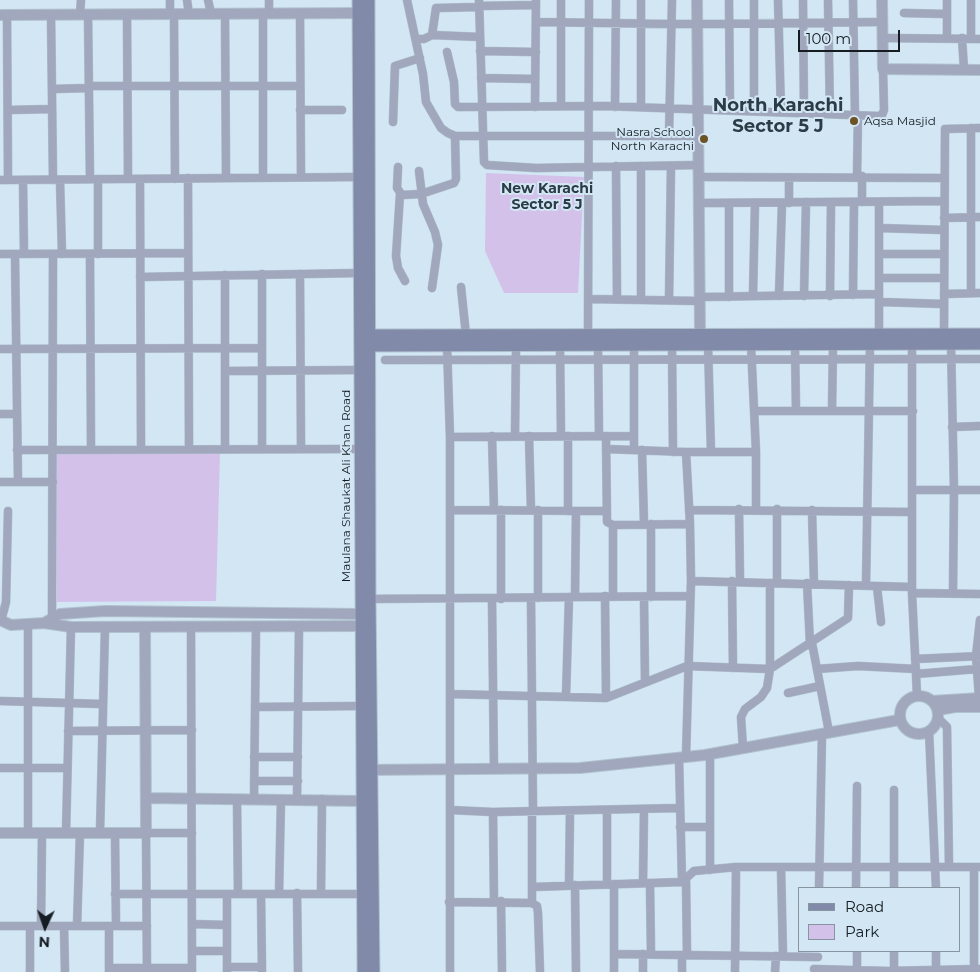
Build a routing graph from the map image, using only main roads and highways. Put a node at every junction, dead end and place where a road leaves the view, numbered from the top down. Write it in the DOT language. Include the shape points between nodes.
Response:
graph roads {
  1 [pos="358,0"];
  2 [pos="369,0"];
  3 [pos="364,13"];
  4 [pos="980,334"];
  5 [pos="364,340"];
  6 [pos="980,344"];
  7 [pos="365,599"];
  8 [pos="363,972"];
  9 [pos="374,972"];
  1 -- 3 [label="main road, Maulana Shaukat Ali Khan Road"];
  2 -- 3 [label="main road, Maulana Shaukat Ali Khan Road"];
  3 -- 5 [label="main road, Maulana Shaukat Ali Khan Road"];
  3 -- 5 [label="main road, Maulana Shaukat Ali Khan Road" via="359,177 359,273"];
  4 -- 5 [label="main road" via="466,335"];
  5 -- 6 [label="main road" via="447,346"];
  5 -- 7 [label="main road, Maulana Shaukat Ali Khan Road"];
  5 -- 7 [label="main road, Maulana Shaukat Ali Khan Road" via="359,370"];
  7 -- 8 [label="main road, Maulana Shaukat Ali Khan Road" via="360,614"];
  7 -- 9 [label="main road, Maulana Shaukat Ali Khan Road" via="373,769"];
}
